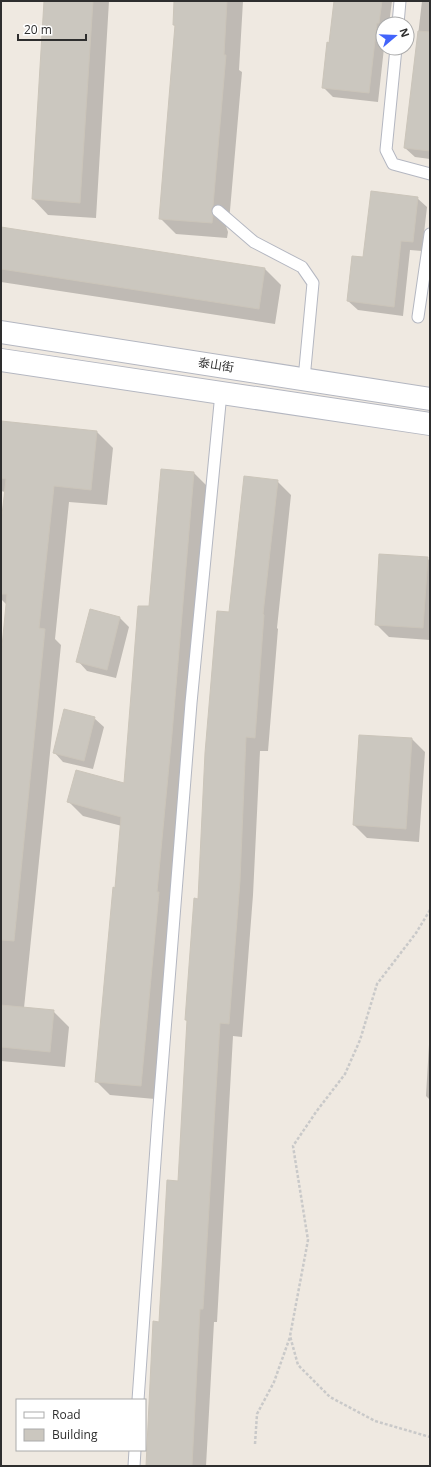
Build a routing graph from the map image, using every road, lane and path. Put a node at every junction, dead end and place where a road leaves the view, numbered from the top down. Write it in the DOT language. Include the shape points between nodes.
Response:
graph roads {
  1 [pos="400,1"];
  2 [pos="399,16"];
  3 [pos="395,56"];
  4 [pos="430,174"];
  5 [pos="218,211"];
  6 [pos="430,234"];
  7 [pos="418,317"];
  8 [pos="1,332"];
  9 [pos="1,360"];
  10 [pos="304,379"];
  11 [pos="220,393"];
  12 [pos="430,399"];
  13 [pos="430,424"];
  14 [pos="430,910"];
  15 [pos="290,1336"];
  16 [pos="138,1399"];
  17 [pos="430,1437"];
  18 [pos="255,1444"];
  19 [pos="135,1451"];
  20 [pos="134,1466"];
  1 -- 2 [label="lane"];
  3 -- 4 [label="lane" via="386,150 393,164"];
  5 -- 10 [label="lane" via="254,242 302,267 313,283"];
  6 -- 7 [label="lane"];
  8 -- 10 [label="main road, 泰山街"];
  9 -- 11 [label="main road"];
  10 -- 12 [label="main road, 泰山街"];
  11 -- 13 [label="main road"];
  11 -- 16 [label="lane" via="190,718"];
  14 -- 15 [label="path" via="416,933 377,984 360,1040 345,1074 293,1146 308,1240"];
  15 -- 17 [label="path" via="298,1366 330,1397 375,1421"];
  15 -- 18 [label="path" via="274,1382 258,1414"];
  19 -- 20 [label="lane"];
}
